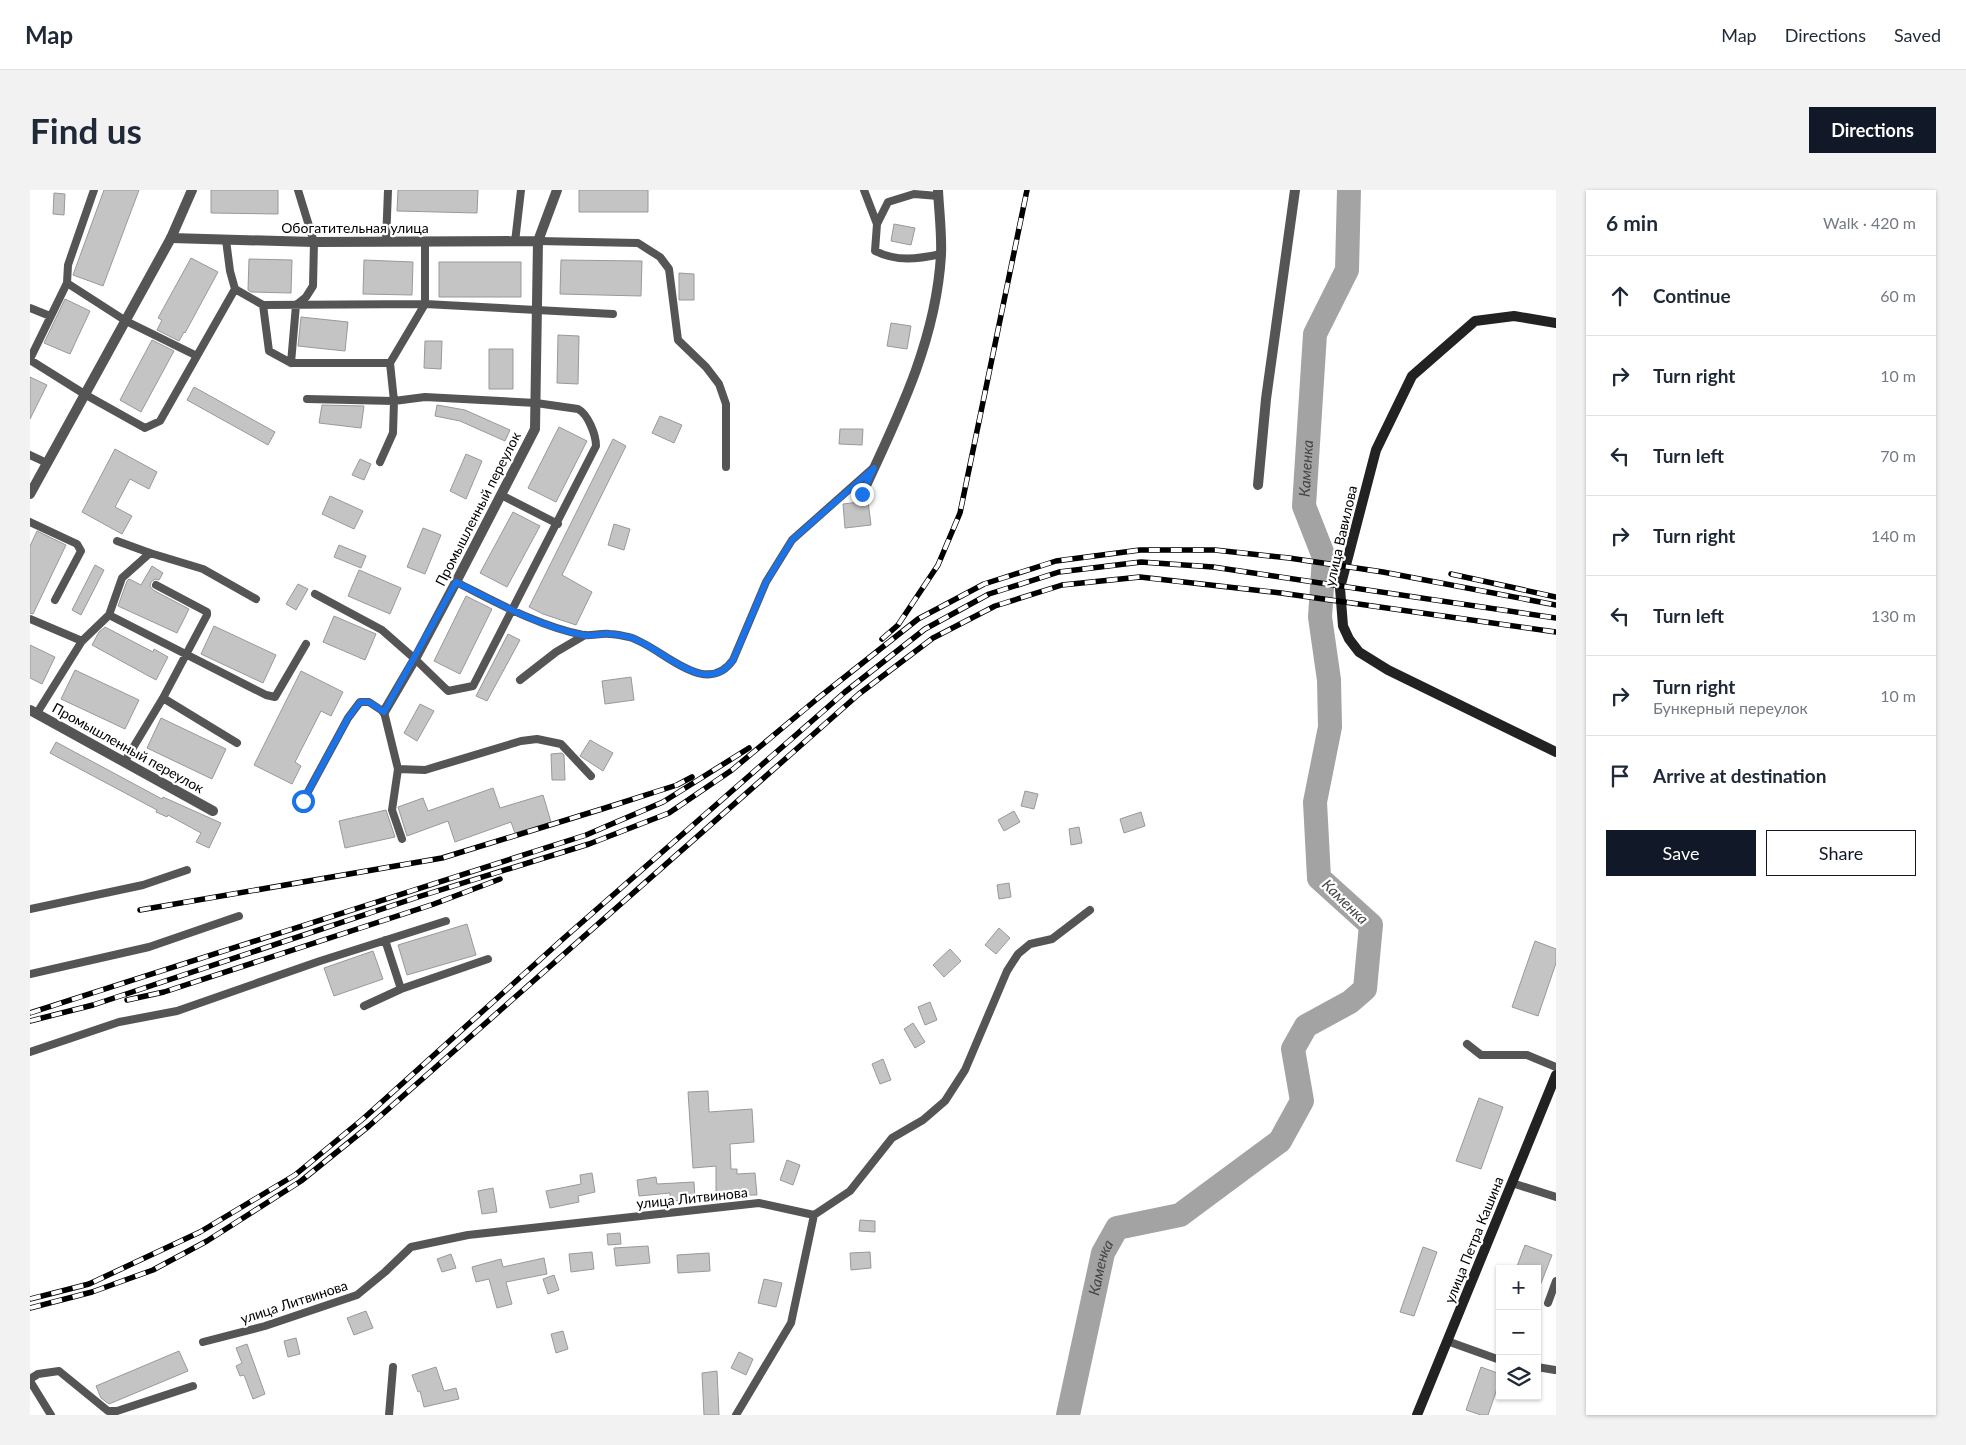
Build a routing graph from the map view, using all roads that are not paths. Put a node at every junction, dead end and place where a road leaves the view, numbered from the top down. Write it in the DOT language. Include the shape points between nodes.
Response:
graph roads {
  1 [pos="94,190"];
  2 [pos="192,190"];
  3 [pos="298,190"];
  4 [pos="388,190"];
  5 [pos="521,190"];
  6 [pos="557,190"];
  7 [pos="864,190"];
  8 [pos="1295,190"];
  9 [pos="938,193"];
  10 [pos="877,224"];
  11 [pos="171,238"];
  12 [pos="226,240"];
  13 [pos="314,242"];
  14 [pos="386,242"];
  15 [pos="425,242"];
  16 [pos="515,242"];
  17 [pos="538,242"];
  18 [pos="941,254"];
  19 [pos="67,283"];
  20 [pos="235,289"];
  21 [pos="425,304"];
  22 [pos="263,305"];
  23 [pos="296,305"];
  24 [pos="30,308"];
  25 [pos="537,308"];
  26 [pos="614,314"];
  27 [pos="50,316"];
  28 [pos="126,321"];
  29 [pos="1556,322"];
  30 [pos="197,356"];
  31 [pos="30,359"];
  32 [pos="291,363"];
  33 [pos="390,363"];
  34 [pos="86,394"];
  35 [pos="307,399"];
  36 [pos="394,401"];
  37 [pos="536,403"];
  38 [pos="30,455"];
  39 [pos="380,462"];
  40 [pos="47,464"];
  41 [pos="726,467"];
  42 [pos="874,468"];
  43 [pos="1258,485"];
  44 [pos="30,494"];
  45 [pos="862,494"];
  46 [pos="501,495"];
  47 [pos="30,522"];
  48 [pos="558,524"];
  49 [pos="117,541"];
  50 [pos="150,553"];
  51 [pos="456,582"];
  52 [pos="156,585"];
  53 [pos="315,594"];
  54 [pos="256,599"];
  55 [pos="55,600"];
  56 [pos="513,610"];
  57 [pos="109,615"];
  58 [pos="30,619"];
  59 [pos="585,635"];
  60 [pos="82,641"];
  61 [pos="306,644"];
  62 [pos="186,654"];
  63 [pos="415,659"];
  64 [pos="520,680"];
  65 [pos="163,698"];
  66 [pos="33,712"];
  67 [pos="384,712"];
  68 [pos="237,744"];
  69 [pos="1556,752"];
  70 [pos="125,762"];
  71 [pos="398,769"];
  72 [pos="591,776"];
  73 [pos="303,801"];
  74 [pos="213,811"];
  75 [pos="402,839"];
  76 [pos="187,870"];
  77 [pos="30,909"];
  78 [pos="1090,910"];
  79 [pos="239,916"];
  80 [pos="446,920"];
  81 [pos="385,940"];
  82 [pos="488,959"];
  83 [pos="30,974"];
  84 [pos="401,989"];
  85 [pos="364,1006"];
  86 [pos="1467,1044"];
  87 [pos="30,1052"];
  88 [pos="1556,1067"];
  89 [pos="1556,1075"];
  90 [pos="1512,1183"];
  91 [pos="1556,1197"];
  92 [pos="814,1215"];
  93 [pos="1556,1281"];
  94 [pos="1548,1303"];
  95 [pos="1447,1341"];
  96 [pos="204,1342"];
  97 [pos="1496,1359"];
  98 [pos="393,1367"];
  99 [pos="1541,1368"];
  100 [pos="1555,1370"];
  101 [pos="30,1380"];
  102 [pos="193,1386"];
  103 [pos="50,1415"];
  104 [pos="389,1415"];
  105 [pos="736,1415"];
  106 [pos="1417,1415"];
  1 -- 19 [label="lane" via="68,265"];
  2 -- 11 [label="street"];
  3 -- 13 [label="lane"];
  4 -- 14 [label="lane"];
  5 -- 16 [label="lane"];
  6 -- 17 [label="street, Промышленный переулок"];
  7 -- 10 [label="lane"];
  8 -- 43 [label="street" via="1267,389"];
  9 -- 10 [label="lane" via="914,194 888,202"];
  9 -- 18 [label="street"];
  10 -- 18 [label="lane" via="875,251 887,257 915,260"];
  11 -- 12 [label="street, Обогатительная улица"];
  11 -- 28 [label="street"];
  12 -- 13 [label="street, Обогатительная улица"];
  12 -- 20 [label="lane"];
  13 -- 14 [label="street, Обогатительная улица"];
  13 -- 23 [label="lane" via="313,286"];
  14 -- 15 [label="street, Обогатительная улица"];
  15 -- 16 [label="street, Обогатительная улица"];
  15 -- 21 [label="lane"];
  16 -- 17 [label="street, Обогатительная улица"];
  17 -- 25 [label="street, Промышленный переулок"];
  17 -- 41 [label="lane" via="638,243 660,257 669,269 678,340 719,384 726,404"];
  18 -- 42 [label="street" via="933,318 926,343"];
  19 -- 27 [label="lane"];
  19 -- 28 [label="lane"];
  20 -- 22 [label="lane"];
  20 -- 30 [label="lane"];
  21 -- 23 [label="lane"];
  21 -- 25 [label="lane"];
  21 -- 33 [label="lane"];
  22 -- 23 [label="lane"];
  22 -- 32 [label="lane" via="269,351"];
  23 -- 32 [label="lane"];
  24 -- 27 [label="lane"];
  25 -- 26 [label="lane"];
  25 -- 37 [label="street, Промышленный переулок"];
  27 -- 31 [label="lane"];
  28 -- 30 [label="lane"];
  28 -- 34 [label="street"];
  29 -- 69 [label="main road, улица Вавилова" via="1514,316 1475,321 1412,376 1376,450 1340,588 1343,626 1359,652 1388,670"];
  30 -- 34 [label="lane" via="160,421 145,428"];
  31 -- 34 [label="lane"];
  32 -- 33 [label="lane"];
  33 -- 36 [label="lane"];
  34 -- 40 [label="street"];
  35 -- 36 [label="lane"];
  36 -- 37 [label="lane" via="425,397"];
  36 -- 39 [label="lane" via="393,433"];
  37 -- 46 [label="street, Промышленный переулок" via="535,429"];
  37 -- 48 [label="lane" via="584,412 596,440"];
  38 -- 40 [label="lane"];
  40 -- 44 [label="street"];
  42 -- 45 [label="street"];
  42 -- 59 [label="lane" via="792,540 766,582 733,660 716,674 702,675 631,638 610,634"];
  46 -- 48 [label="lane"];
  46 -- 51 [label="street, Промышленный переулок"];
  47 -- 55 [label="lane" via="78,544 81,551"];
  48 -- 56 [label="lane"];
  49 -- 50 [label="lane"];
  50 -- 54 [label="lane" via="203,569"];
  50 -- 57 [label="lane" via="122,578"];
  51 -- 56 [label="lane"];
  51 -- 63 [label="street, Промышленный переулок"];
  52 -- 62 [label="lane" via="207,612"];
  53 -- 63 [label="lane" via="382,630"];
  56 -- 59 [label="lane"];
  56 -- 63 [label="lane" via="473,686 448,691"];
  57 -- 60 [label="lane"];
  57 -- 62 [label="lane"];
  58 -- 60 [label="lane"];
  59 -- 64 [label="lane" via="556,652"];
  60 -- 66 [label="lane"];
  61 -- 62 [label="lane" via="275,697 266,696"];
  62 -- 65 [label="lane"];
  63 -- 67 [label="street, Промышленный переулок"];
  65 -- 68 [label="lane"];
  65 -- 70 [label="lane"];
  66 -- 70 [label="street, Промышленный переулок"];
  67 -- 71 [label="lane"];
  67 -- 73 [label="lane" via="369,702 360,702"];
  70 -- 74 [label="street, Промышленный переулок"];
  71 -- 72 [label="lane" via="425,770 537,739 561,744"];
  71 -- 75 [label="lane" via="392,810"];
  76 -- 77 [label="lane" via="143,885"];
  78 -- 92 [label="lane" via="1052,939 1030,944 1018,954 1007,970 965,1070 945,1101 892,1138 850,1191"];
  79 -- 83 [label="lane" via="148,947"];
  80 -- 81 [label="lane"];
  81 -- 84 [label="lane"];
  81 -- 87 [label="lane" via="177,1011 119,1022"];
  82 -- 84 [label="lane"];
  84 -- 85 [label="lane"];
  86 -- 88 [label="lane" via="1481,1055 1527,1055"];
  89 -- 90 [label="main road, улица Петра Кашина"];
  90 -- 91 [label="lane"];
  90 -- 95 [label="main road, улица Петра Кашина"];
  92 -- 96 [label="lane, улица Литвинова" via="759,1203 468,1235 411,1247 357,1295 265,1326"];
  92 -- 105 [label="lane" via="791,1323"];
  93 -- 94 [label="lane"];
  95 -- 97 [label="lane"];
  95 -- 106 [label="main road, улица Петра Кашина"];
  98 -- 104 [label="lane"];
  99 -- 100 [label="lane"];
  101 -- 102 [label="lane" via="38,1374 59,1372 108,1412"];
  101 -- 103 [label="lane"];
}
